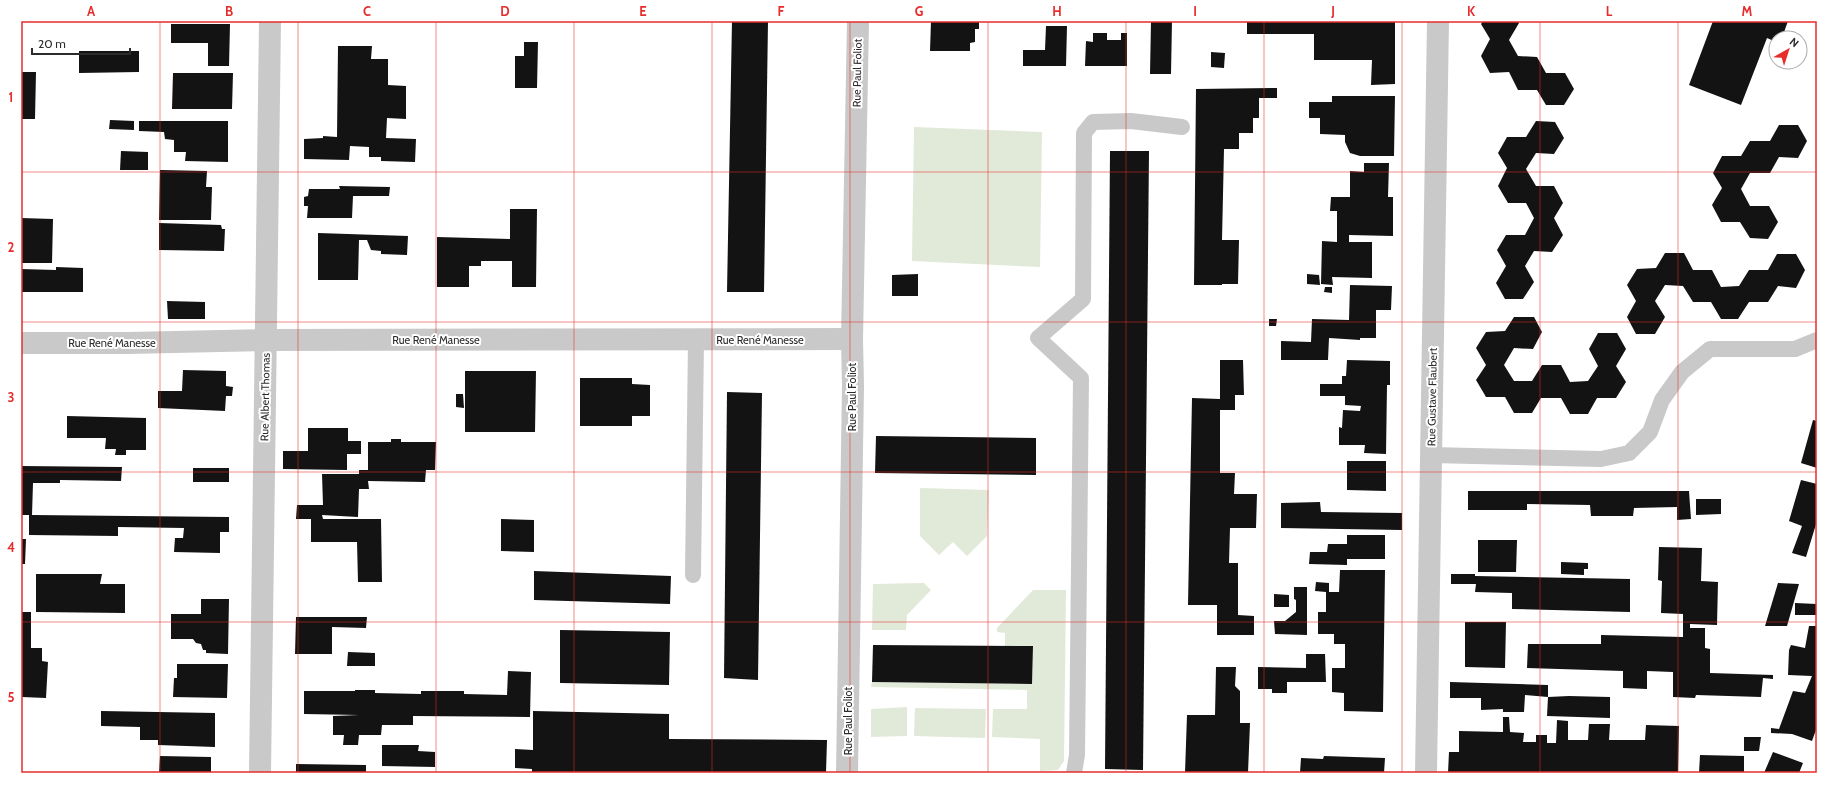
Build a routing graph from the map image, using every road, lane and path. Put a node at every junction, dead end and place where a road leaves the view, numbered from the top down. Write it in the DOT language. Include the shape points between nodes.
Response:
graph roads {
  1 [pos="270,21"];
  2 [pos="858,21"];
  3 [pos="1438,21"];
  4 [pos="1182,127"];
  5 [pos="852,339"];
  6 [pos="266,340"];
  7 [pos="696,340"];
  8 [pos="1817,340"];
  9 [pos="21,343"];
  10 [pos="1431,456"];
  11 [pos="693,575"];
  12 [pos="260,773"];
  13 [pos="847,773"];
  14 [pos="1074,773"];
  15 [pos="1426,773"];
  1 -- 6 [label="street, Rue Albert Thomas"];
  2 -- 5 [label="street, Rue Paul Foliot"];
  3 -- 10 [label="street, Rue Gustave Flaubert"];
  4 -- 14 [label="lane" via="1131,121 1093,122 1084,133 1083,299 1038,338 1081,378 1077,755"];
  5 -- 7 [label="street, Rue René Manesse"];
  5 -- 13 [label="street, Rue Paul Foliot"];
  6 -- 7 [label="street, Rue René Manesse"];
  6 -- 9 [label="street, Rue René Manesse"];
  6 -- 12 [label="street, Rue Albert Thomas"];
  7 -- 11 [label="lane"];
  8 -- 10 [label="lane" via="1795,349 1710,349 1682,372 1662,400 1650,432 1629,453 1600,459"];
  10 -- 15 [label="street, Rue Gustave Flaubert"];
}
